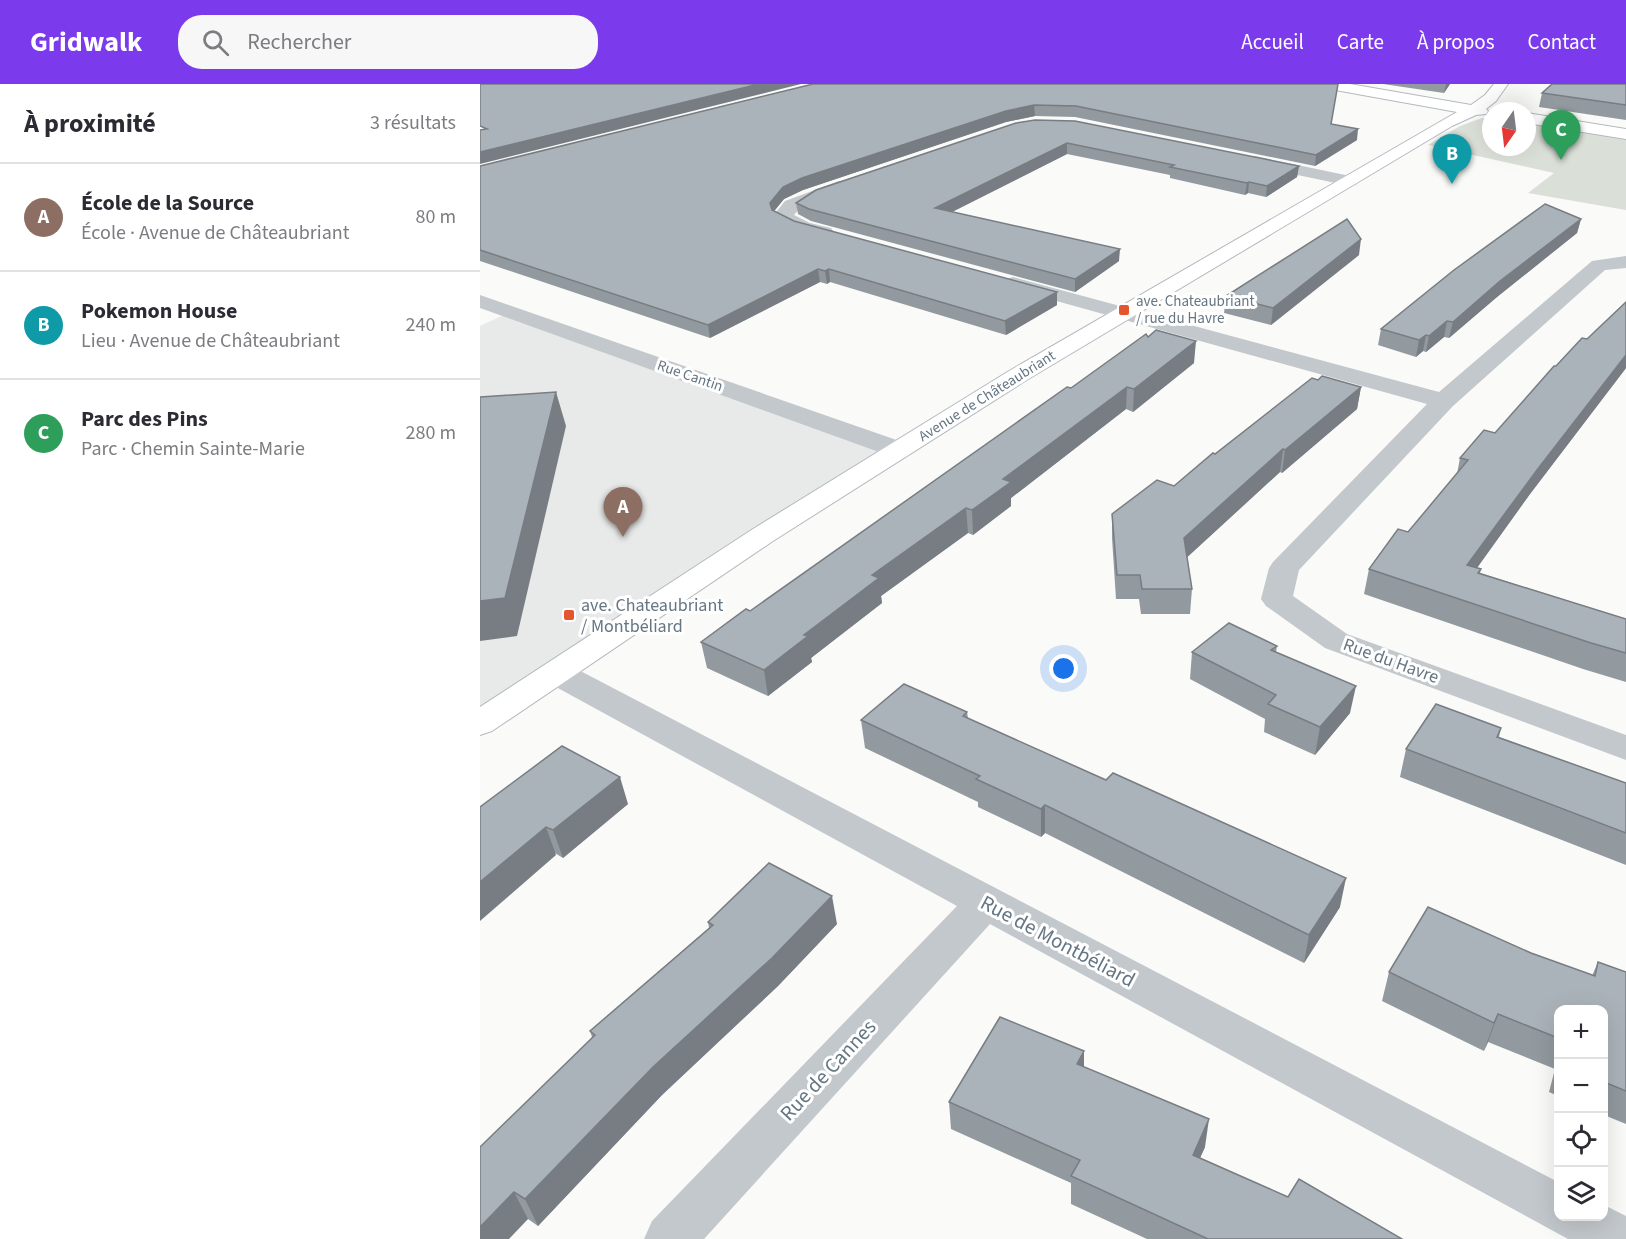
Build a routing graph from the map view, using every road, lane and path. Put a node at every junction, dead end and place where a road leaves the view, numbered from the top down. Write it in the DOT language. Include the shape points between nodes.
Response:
graph roads {
  1 [pos="1324,84"];
  2 [pos="1501,84"];
  3 [pos="1489,102"];
  4 [pos="1482,111"];
  5 [pos="1482,111"];
  6 [pos="1536,119"];
  7 [pos="1626,134"];
  8 [pos="1236,157"];
  9 [pos="856,181"];
  10 [pos="1350,181"];
  11 [pos="837,236"];
  12 [pos="1626,262"];
  13 [pos="994,278"];
  14 [pos="480,301"];
  15 [pos="1123,313"];
  16 [pos="1444,401"];
  17 [pos="899,450"];
  18 [pos="557,673"];
  19 [pos="480,723"];
  20 [pos="1626,748"];
  21 [pos="986,902"];
  22 [pos="1554,1206"];
  23 [pos="1584,1221"];
  24 [pos="670,1239"];
  25 [pos="1617,1239"];
  1 -- 4 [label="street"];
  2 -- 3 [label="street, Avenue de Châteaubriant"];
  5 -- 10 [label="street, Avenue de Châteaubriant" via="1446,123"];
  6 -- 7 [label="street"];
  8 -- 10 [label="street"];
  9 -- 11 [label="street" via="810,196 792,205 782,216 803,227"];
  10 -- 15 [label="street, Avenue de Châteaubriant"];
  12 -- 16 [label="street, Rue du Havre" via="1599,265"];
  13 -- 15 [label="street"];
  14 -- 17 [label="street, Rue Cantin"];
  15 -- 16 [label="street"];
  15 -- 17 [label="street, Avenue de Châteaubriant"];
  16 -- 20 [label="street, Rue du Havre" via="1284,568 1277,598 1336,641"];
  17 -- 18 [label="street, Avenue de Châteaubriant" via="763,535"];
  18 -- 19 [label="street, Avenue de Châteaubriant"];
  18 -- 21 [label="street, Rue de Montbéliard"];
  21 -- 22 [label="street, Rue de Montbéliard"];
  21 -- 24 [label="street, Rue de Cannes"];
  23 -- 25 [label="street"];
}
